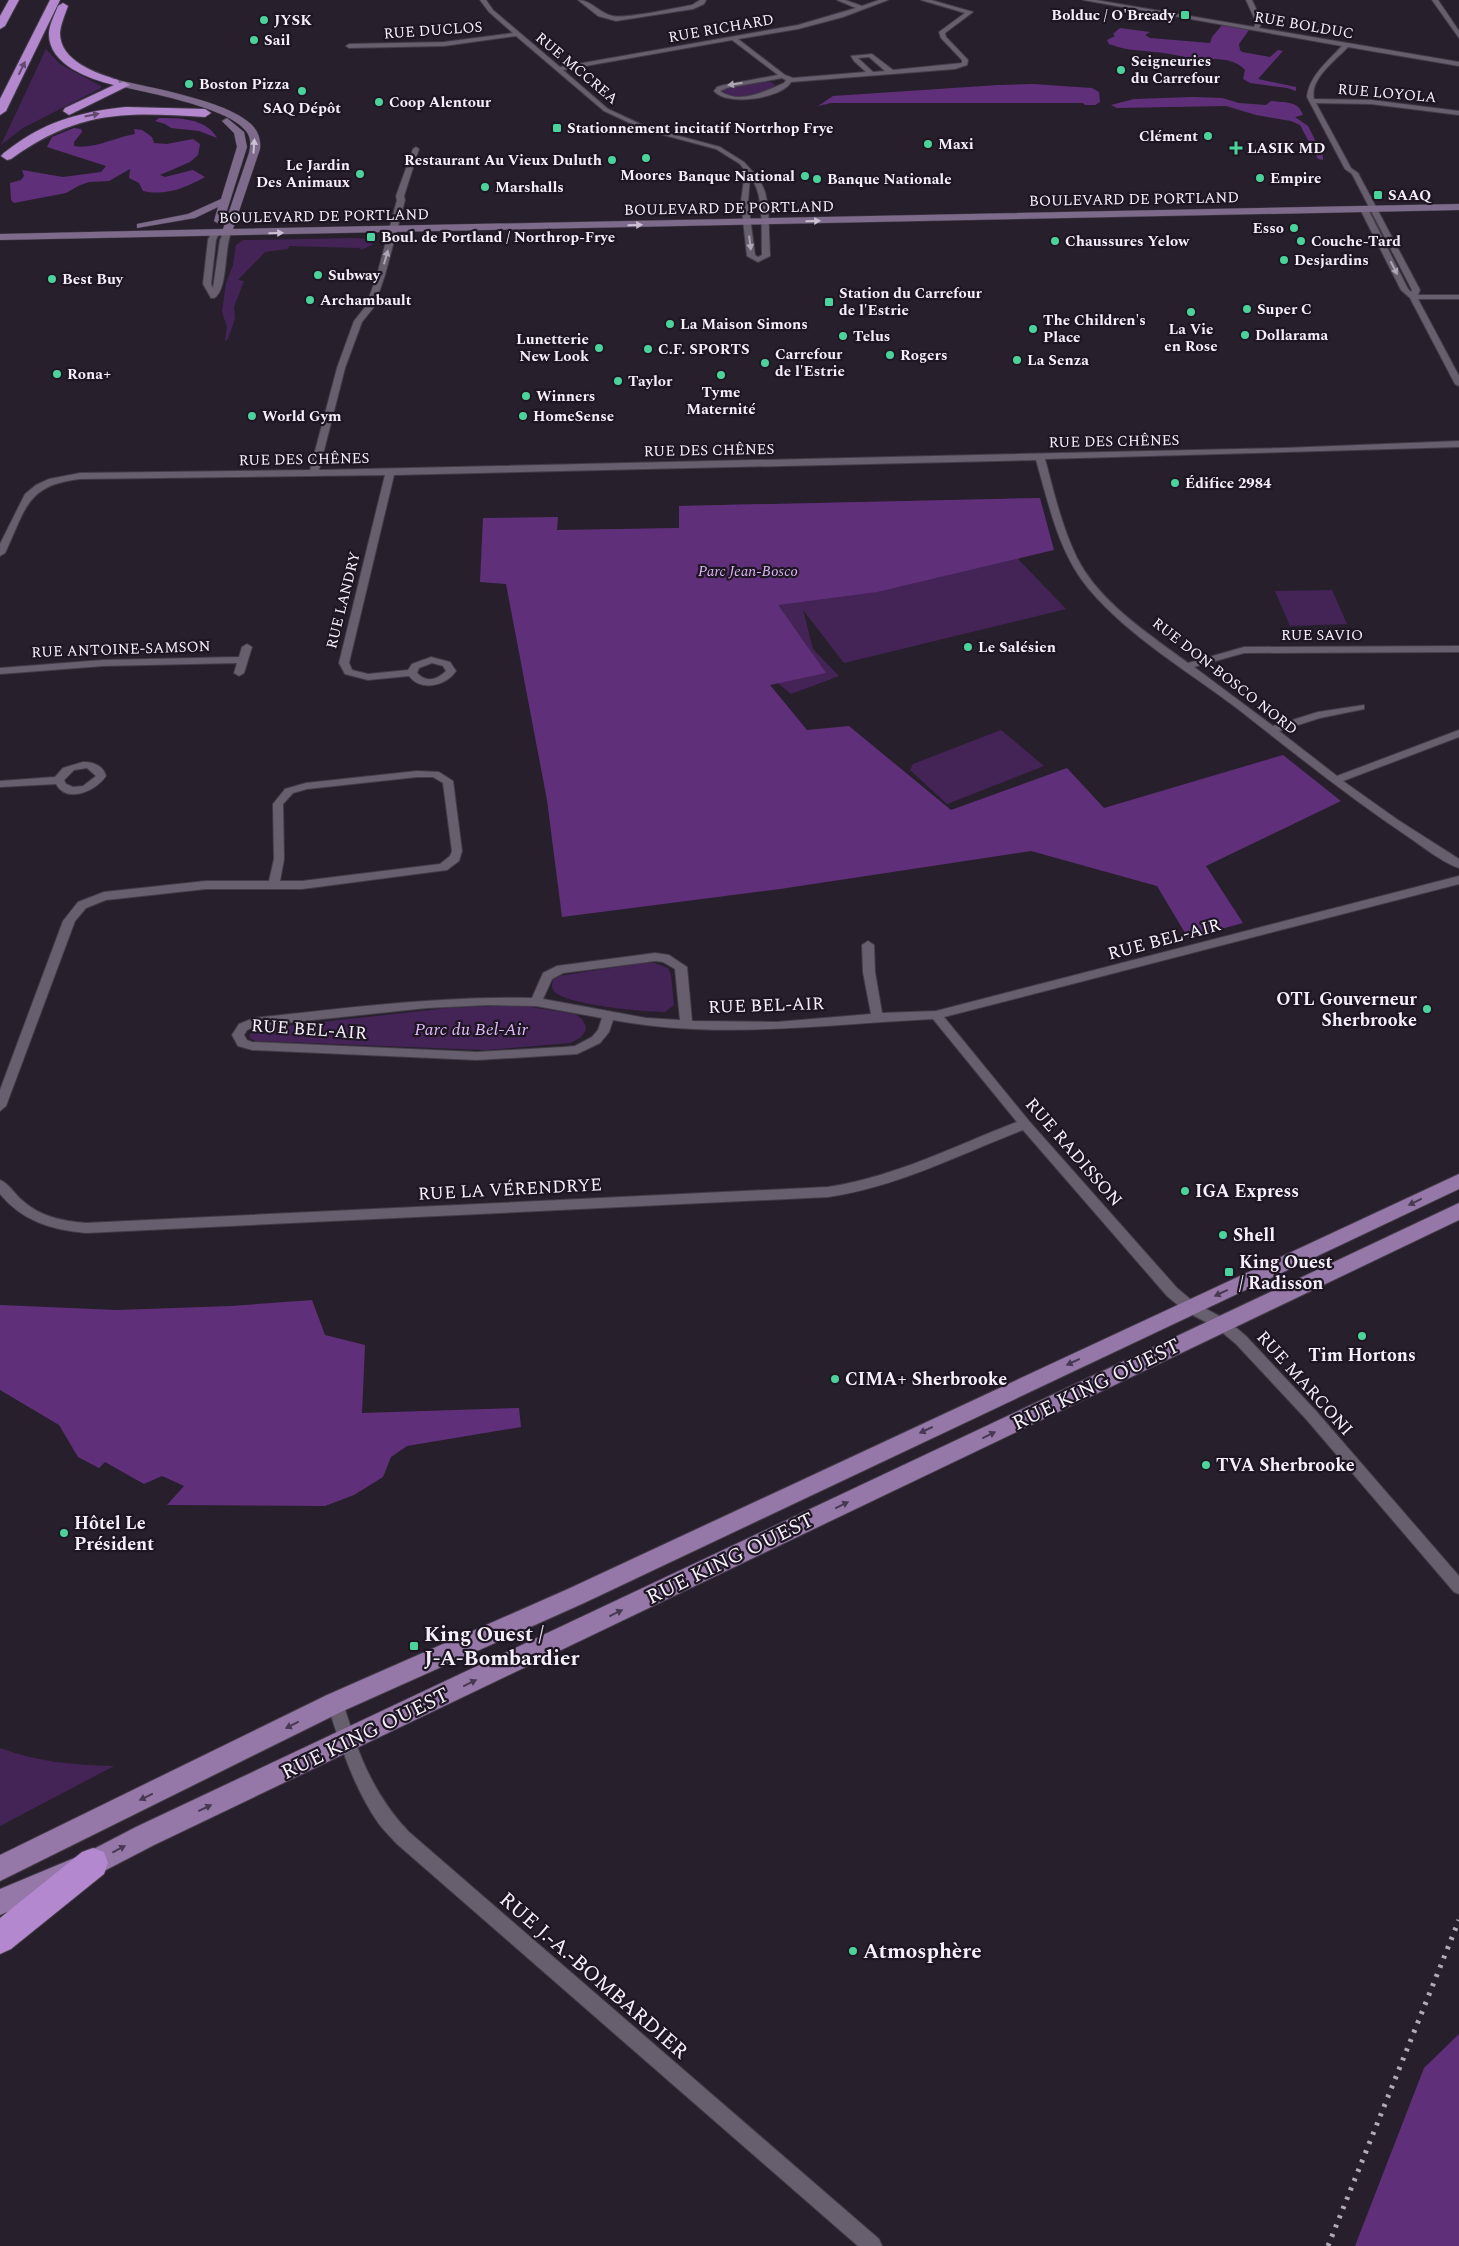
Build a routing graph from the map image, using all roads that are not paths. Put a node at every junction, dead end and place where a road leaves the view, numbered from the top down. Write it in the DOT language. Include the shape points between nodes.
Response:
graph roads {
  1 [pos="12,0"];
  2 [pos="55,0"];
  3 [pos="64,0"];
  4 [pos="482,0"];
  5 [pos="581,0"];
  6 [pos="703,0"];
  7 [pos="840,0"];
  8 [pos="885,0"];
  9 [pos="924,0"];
  10 [pos="1086,0"];
  11 [pos="1249,0"];
  12 [pos="1435,0"];
  13 [pos="1102,1"];
  14 [pos="863,9"];
  15 [pos="0,13"];
  16 [pos="0,26"];
  17 [pos="1256,29"];
  18 [pos="518,34"];
  19 [pos="1459,36"];
  20 [pos="734,39"];
  21 [pos="1346,44"];
  22 [pos="349,46"];
  23 [pos="1459,64"];
  24 [pos="559,69"];
  25 [pos="891,72"];
  26 [pos="871,73"];
  27 [pos="786,78"];
  28 [pos="119,85"];
  29 [pos="1312,101"];
  30 [pos="0,111"];
  31 [pos="205,112"];
  32 [pos="1459,113"];
  33 [pos="416,149"];
  34 [pos="3,160"];
  35 [pos="1348,169"];
  36 [pos="748,171"];
  37 [pos="1459,199"];
  38 [pos="226,200"];
  39 [pos="1367,205"];
  40 [pos="1459,207"];
  41 [pos="747,218"];
  42 [pos="764,218"];
  43 [pos="391,225"];
  44 [pos="140,226"];
  45 [pos="229,228"];
  46 [pos="0,229"];
  47 [pos="216,229"];
  48 [pos="0,237"];
  49 [pos="1413,297"];
  50 [pos="1459,297"];
  51 [pos="1458,381"];
  52 [pos="1459,444"];
  53 [pos="1040,457"];
  54 [pos="314,472"];
  55 [pos="390,472"];
  56 [pos="0,553"];
  57 [pos="247,647"];
  58 [pos="1459,649"];
  59 [pos="243,660"];
  60 [pos="1188,666"];
  61 [pos="0,671"];
  62 [pos="239,673"];
  63 [pos="412,673"];
  64 [pos="1360,707"];
  65 [pos="1272,730"];
  66 [pos="1459,733"];
  67 [pos="59,780"];
  68 [pos="1335,780"];
  69 [pos="0,784"];
  70 [pos="1459,864"];
  71 [pos="1459,880"];
  72 [pos="274,886"];
  73 [pos="868,945"];
  74 [pos="536,1002"];
  75 [pos="936,1015"];
  76 [pos="609,1016"];
  77 [pos="877,1017"];
  78 [pos="686,1025"];
  79 [pos="0,1106"];
  80 [pos="1025,1124"];
  81 [pos="1459,1181"];
  82 [pos="0,1184"];
  83 [pos="1459,1211"];
  84 [pos="1190,1308"];
  85 [pos="1222,1324"];
  86 [pos="1459,1587"];
  87 [pos="335,1703"];
  88 [pos="347,1741"];
  89 [pos="93,1863"];
  90 [pos="0,1868"];
  91 [pos="0,1902"];
  92 [pos="0,1938"];
  93 [pos="872,2246"];
  1 -- 15 [label="highway"];
  1 -- 16 [label="highway"];
  30 -- 2 [label="highway, one-way"];
  3 -- 28 [label="highway" via="55,32 60,50 79,68"];
  4 -- 18 [label="street, RUE MCCREA"];
  5 -- 6 [label="street" via="600,15 622,19 694,7 702,4"];
  7 -- 14 [label="street"];
  8 -- 14 [label="street, RUE RICHARD"];
  9 -- 25 [label="street" via="970,12 942,32 965,64"];
  10 -- 13 [label="street, RUE BOLDUC"];
  11 -- 17 [label="street" via="1259,22"];
  12 -- 19 [label="street"];
  13 -- 17 [label="street, RUE BOLDUC"];
  14 -- 20 [label="street, RUE RICHARD" via="807,25"];
  17 -- 21 [label="street, RUE BOLDUC"];
  18 -- 22 [label="street, RUE DUCLOS" via="444,44"];
  18 -- 24 [label="street, RUE MCCREA"];
  20 -- 24 [label="street, RUE RICHARD"];
  20 -- 27 [label="street"];
  21 -- 23 [label="street, RUE BOLDUC"];
  21 -- 29 [label="street" via="1313,83 1309,91"];
  24 -- 36 [label="street, RUE MCCREA" via="614,115 647,129 718,148 737,159"];
  25 -- 26 [label="street"];
  25 -- 26 [label="street" via="870,55 854,56"];
  26 -- 27 [label="street"];
  27 -- 27 [label="street, one-way" via="726,86 717,91 739,99 751,99 787,84"];
  28 -- 31 [label="main road" via="125,91"];
  28 -- 34 [label="highway" via="37,128"];
  45 -- 28 [label="main road, one-way" via="255,150 256,140 252,131 243,122 222,112"];
  29 -- 32 [label="street, RUE LOYOLA" via="1372,102"];
  29 -- 35 [label="street"];
  34 -- 31 [label="highway, one-way" via="46,130 90,115 143,109"];
  31 -- 38 [label="main road" via="230,124 242,139 242,149"];
  33 -- 43 [label="street"];
  35 -- 39 [label="street" via="1355,173"];
  35 -- 39 [label="street" via="1346,173 1351,184"];
  36 -- 41 [label="street" via="745,180"];
  36 -- 42 [label="street, RUE MCCREA" via="757,180"];
  37 -- 39 [label="main road, BOULEVARD DE PORTLAND"];
  38 -- 44 [label="main road" via="191,216"];
  38 -- 47 [label="main road"];
  39 -- 40 [label="main road, BOULEVARD DE PORTLAND"];
  39 -- 42 [label="main road, BOULEVARD DE PORTLAND"];
  39 -- 49 [label="street" via="1405,290"];
  41 -- 42 [label="main road, BOULEVARD DE PORTLAND"];
  41 -- 42 [label="street, RUE MCCREA, one-way" via="751,256 758,260 766,256"];
  41 -- 43 [label="main road, BOULEVARD DE PORTLAND"];
  43 -- 45 [label="main road, BOULEVARD DE PORTLAND"];
  43 -- 54 [label="street" via="370,307 363,313 340,368"];
  44 -- 46 [label="main road, BOULEVARD DE PORTLAND"];
  44 -- 47 [label="main road, BOULEVARD DE PORTLAND"];
  45 -- 47 [label="main road, BOULEVARD DE PORTLAND"];
  45 -- 47 [label="street" via="214,296 207,284"];
  47 -- 48 [label="main road, BOULEVARD DE PORTLAND"];
  49 -- 50 [label="street"];
  49 -- 51 [label="street"];
  52 -- 53 [label="street, RUE DES CHÊNES"];
  53 -- 55 [label="street, RUE DES CHÊNES"];
  53 -- 60 [label="street, RUE DON-BOSCO NORD" via="1067,546 1081,572 1117,611"];
  54 -- 55 [label="street, RUE DES CHÊNES"];
  54 -- 56 [label="street, RUE DES CHÊNES" via="60,479 40,486 28,496"];
  55 -- 63 [label="street, RUE LANDRY" via="344,663 348,672 360,677"];
  57 -- 59 [label="street"];
  58 -- 60 [label="street, RUE SAVIO" via="1244,650"];
  59 -- 61 [label="street, RUE ANTOINE-SAMSON" via="103,663"];
  59 -- 62 [label="street"];
  60 -- 65 [label="street, RUE DON-BOSCO NORD"];
  64 -- 65 [label="street" via="1318,715"];
  65 -- 68 [label="street, RUE DON-BOSCO NORD"];
  66 -- 68 [label="street"];
  67 -- 69 [label="street"];
  68 -- 70 [label="street, RUE DON-BOSCO NORD" via="1392,823"];
  71 -- 75 [label="street, RUE BEL-AIR"];
  72 -- 72 [label="street" via="433,870 450,864 458,851 448,781 435,774 417,774 306,786 289,791 278,804 279,859"];
  72 -- 79 [label="street" via="220,884 177,887 104,896 82,905 69,921"];
  73 -- 77 [label="street"];
  74 -- 76 [label="street, RUE BEL-AIR"];
  74 -- 76 [label="street, RUE BEL-AIR" via="428,1004 254,1022 243,1027 238,1035 242,1043 252,1046 492,1056 577,1050 596,1040"];
  74 -- 78 [label="street, RUE BEL-AIR" via="546,976 561,969 665,958 681,967"];
  75 -- 77 [label="street, RUE BEL-AIR"];
  75 -- 80 [label="street, RUE RADISSON"];
  76 -- 78 [label="street, RUE BEL-AIR"];
  77 -- 78 [label="street, RUE BEL-AIR" via="777,1026"];
  80 -- 82 [label="street, RUE LA VÉRENDRYE" via="884,1181 828,1192 86,1228 63,1227 43,1221 12,1200"];
  80 -- 84 [label="street, RUE RADISSON" via="1172,1292"];
  81 -- 84 [label="main road, RUE KING OUEST, one-way"];
  83 -- 85 [label="main road, RUE KING OUEST"];
  84 -- 85 [label="street, RUE MARCONI"];
  84 -- 87 [label="main road, RUE KING OUEST, one-way" via="576,1596"];
  85 -- 86 [label="street, RUE MARCONI" via="1311,1415"];
  88 -- 85 [label="main road, RUE KING OUEST, one-way"];
  87 -- 88 [label="street, RUE J.-A.-BOMBARDIER"];
  87 -- 90 [label="main road, RUE KING OUEST, one-way"];
  89 -- 88 [label="main road, RUE KING OUEST, one-way"];
  88 -- 93 [label="street, RUE J.-A.-BOMBARDIER" via="371,1796 385,1819 425,1859"];
  89 -- 91 [label="main road, RUE KING OUEST"];
  89 -- 92 [label="highway"];
}
